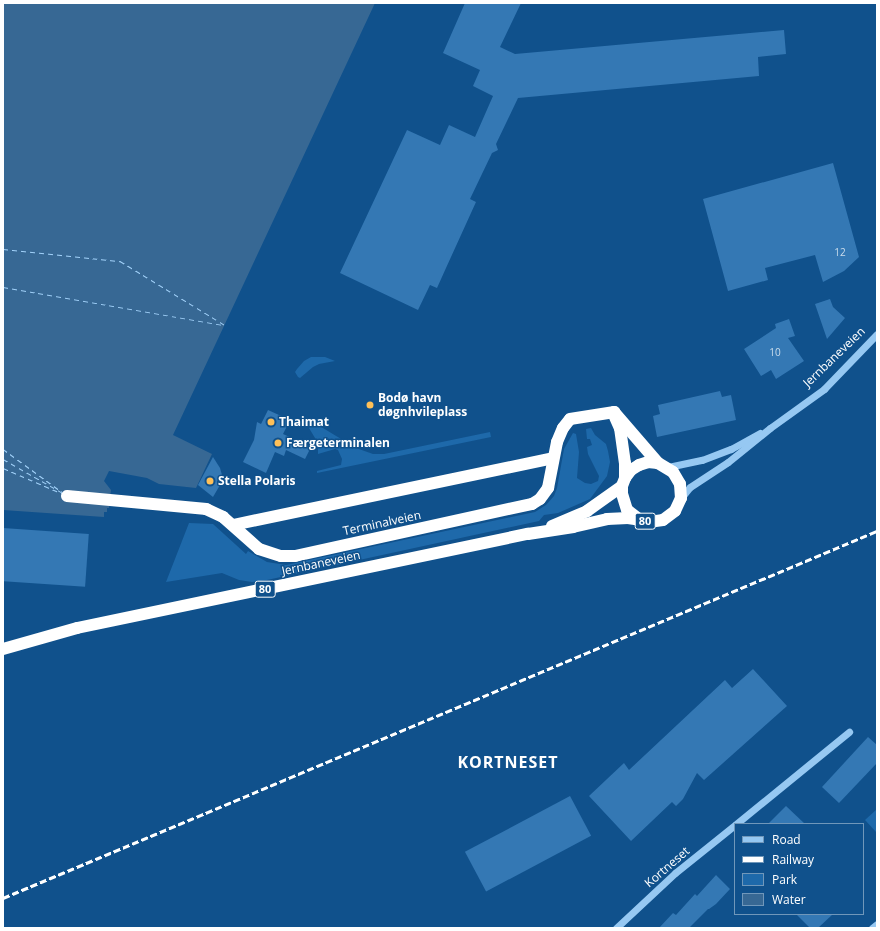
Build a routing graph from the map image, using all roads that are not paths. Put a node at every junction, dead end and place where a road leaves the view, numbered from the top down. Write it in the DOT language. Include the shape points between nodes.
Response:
graph roads {
  1 [pos="877,334"];
  2 [pos="614,412"];
  3 [pos="770,428"];
  4 [pos="553,458"];
  5 [pos="663,465"];
  6 [pos="624,482"];
  7 [pos="67,496"];
  8 [pos="681,498"];
  9 [pos="640,520"];
  10 [pos="233,525"];
  11 [pos="528,534"];
  12 [pos="3,648"];
  13 [pos="848,732"];
  14 [pos="737,823"];
  15 [pos="734,826"];
  16 [pos="877,924"];
  17 [pos="616,928"];
  18 [pos="872,928"];
  1 -- 3 [label="street, Jernbaneveien" via="824,389"];
  2 -- 4 [label="highway, Terminalveien" via="570,419 560,435"];
  2 -- 5 [label="highway"];
  2 -- 6 [label="highway, 80" via="620,428 625,463"];
  3 -- 5 [label="street, Jernbaneveien" via="702,460"];
  3 -- 8 [label="street, Jernbaneveien" via="690,488"];
  4 -- 10 [label="highway"];
  4 -- 10 [label="highway, Terminalveien" via="548,488 540,499 522,507 295,556 281,556 259,549"];
  5 -- 6 [label="highway, Jernbaneveien / 80" via="648,462 639,465 631,470"];
  5 -- 8 [label="highway" via="678,477"];
  6 -- 9 [label="highway, 80" via="622,494 627,510"];
  6 -- 11 [label="highway, Jernbaneveien / 80" via="587,511"];
  7 -- 10 [label="highway, Terminalveien" via="112,498 206,509 216,512"];
  8 -- 9 [label="highway, Jernbaneveien / 80" via="675,511 663,520"];
  9 -- 11 [label="highway, Jernbaneveien / 80" via="607,519"];
  11 -- 12 [label="highway, Jernbaneveien / 80" via="99,624"];
  13 -- 14 [label="street, Kortneset"];
  15 -- 17 [label="street, Kortneset" via="675,873"];
  16 -- 18 [label="street"];
}
